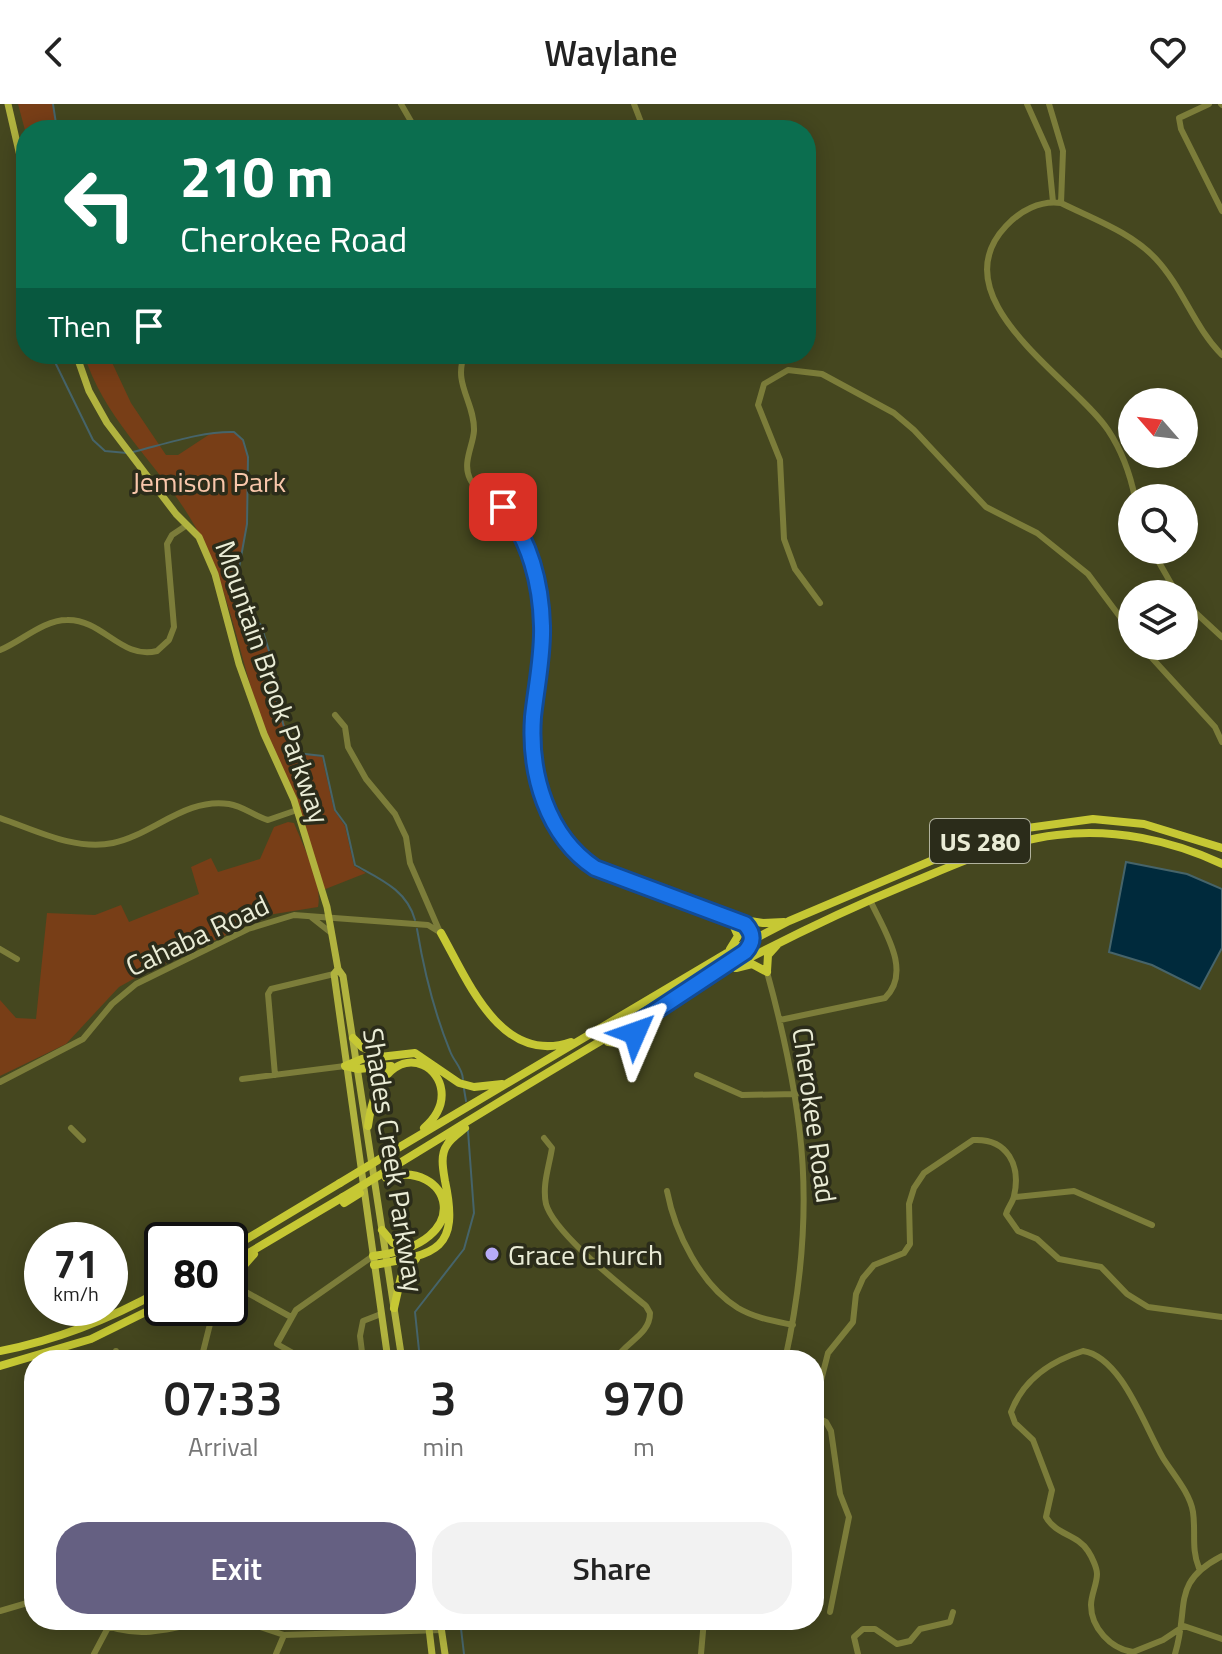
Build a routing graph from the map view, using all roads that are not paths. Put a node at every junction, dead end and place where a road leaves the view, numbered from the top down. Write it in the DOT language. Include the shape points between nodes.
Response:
graph roads {
  1 [pos="8,104"];
  2 [pos="1028,104"];
  3 [pos="1049,104"];
  4 [pos="1209,104"];
  5 [pos="16,139"];
  6 [pos="1057,202"];
  7 [pos="1222,211"];
  8 [pos="1222,355"];
  9 [pos="80,364"];
  10 [pos="463,364"];
  11 [pos="1131,484"];
  12 [pos="187,525"];
  13 [pos="820,603"];
  14 [pos="1118,614"];
  15 [pos="1198,615"];
  16 [pos="1222,637"];
  17 [pos="0,650"];
  18 [pos="1154,660"];
  19 [pos="335,715"];
  20 [pos="1222,742"];
  21 [pos="297,810"];
  22 [pos="0,818"];
  23 [pos="1222,848"];
  24 [pos="1222,863"];
  25 [pos="870,900"];
  26 [pos="308,915"];
  27 [pos="329,917"];
  28 [pos="730,918"];
  29 [pos="789,921"];
  30 [pos="441,933"];
  31 [pos="332,937"];
  32 [pos="752,940"];
  33 [pos="781,940"];
  34 [pos="0,949"];
  35 [pos="727,953"];
  36 [pos="17,959"];
  37 [pos="336,971"];
  38 [pos="767,972"];
  39 [pos="713,977"];
  40 [pos="658,1010"];
  41 [pos="780,1020"];
  42 [pos="639,1022"];
  43 [pos="587,1036"];
  44 [pos="353,1038"];
  45 [pos="603,1043"];
  46 [pos="381,1056"];
  47 [pos="357,1065"];
  48 [pos="397,1065"];
  49 [pos="345,1066"];
  50 [pos="275,1075"];
  51 [pos="697,1075"];
  52 [pos="242,1079"];
  53 [pos="0,1082"];
  54 [pos="507,1084"];
  55 [pos="796,1094"];
  56 [pos="480,1114"];
  57 [pos="368,1126"];
  58 [pos="71,1128"];
  59 [pos="544,1138"];
  60 [pos="83,1140"];
  61 [pos="410,1141"];
  62 [pos="667,1191"];
  63 [pos="1015,1197"];
  64 [pos="344,1200"];
  65 [pos="446,1204"];
  66 [pos="1152,1225"];
  67 [pos="382,1230"];
  68 [pos="248,1238"];
  69 [pos="266,1243"];
  70 [pos="408,1250"];
  71 [pos="248,1254"];
  72 [pos="417,1258"];
  73 [pos="386,1259"];
  74 [pos="373,1260"];
  75 [pos="248,1262"];
  76 [pos="248,1293"];
  77 [pos="144,1299"];
  78 [pos="394,1308"];
  79 [pos="144,1313"];
  80 [pos="381,1314"];
  81 [pos="291,1317"];
  82 [pos="1222,1317"];
  83 [pos="793,1325"];
  84 [pos="210,1326"];
  85 [pos="54,1350"];
  86 [pos="204,1350"];
  87 [pos="288,1350"];
  88 [pos="362,1350"];
  89 [pos="386,1350"];
  90 [pos="400,1350"];
  91 [pos="620,1350"];
  92 [pos="787,1350"];
  93 [pos="0,1351"];
  94 [pos="24,1359"];
  95 [pos="0,1366"];
  96 [pos="824,1369"];
  97 [pos="824,1421"];
  98 [pos="1222,1556"];
  99 [pos="1199,1568"];
  100 [pos="24,1604"];
  101 [pos="0,1611"];
  102 [pos="830,1612"];
  103 [pos="953,1612"];
  104 [pos="1184,1626"];
  105 [pos="107,1630"];
  106 [pos="122,1630"];
  107 [pos="167,1630"];
  108 [pos="269,1630"];
  109 [pos="429,1630"];
  110 [pos="442,1630"];
  111 [pos="703,1630"];
  112 [pos="335,1631"];
  113 [pos="284,1635"];
  114 [pos="1222,1639"];
  115 [pos="94,1654"];
  116 [pos="276,1654"];
  117 [pos="432,1654"];
  118 [pos="445,1654"];
  119 [pos="701,1654"];
  120 [pos="858,1654"];
  121 [pos="1175,1654"];
  1 -- 5 [label="main road"];
  2 -- 6 [label="street" via="1048,151"];
  3 -- 6 [label="street" via="1063,151"];
  4 -- 7 [label="street" via="1179,118"];
  6 -- 8 [label="street" via="1138,242 1157,260"];
  6 -- 11 [label="street" via="1017,214 996,238 991,283 1003,314 1028,351 1107,428"];
  9 -- 12 [label="main road, Mountain Brook Parkway" via="89,391 125,448"];
  10 -- 28 [label="street" via="460,382 474,429 470,479 518,525 538,585 542,628 534,756 553,824 577,856 595,868"];
  12 -- 17 [label="street" via="167,544 174,627 157,651 134,652 91,624 67,620"];
  12 -- 21 [label="main road, Mountain Brook Parkway" via="199,537 215,574 264,734"];
  13 -- 14 [label="street" via="789,559 780,460 758,405 764,384 788,370 822,374 906,422 986,507 1037,533 1088,574"];
  15 -- 16 [label="street"];
  18 -- 20 [label="street" via="1215,727"];
  19 -- 30 [label="street" via="366,779 395,814"];
  21 -- 22 [label="street" via="268,820 218,803 188,809 112,843 84,844"];
  21 -- 27 [label="main road, Mountain Brook Parkway"];
  23 -- 29 [label="highway, US 280" via="1144,824 1055,822 978,841"];
  24 -- 25 [label="highway, US 280" via="1126,836 1058,835 1004,845"];
  25 -- 33 [label="highway, US 280"];
  25 -- 41 [label="street" via="898,963 894,989 885,998"];
  26 -- 27 [label="street, Cahaba Road"];
  26 -- 31 [label="street" via="326,926"];
  26 -- 53 [label="street, Cahaba Road" via="248,929 136,984 83,1039"];
  27 -- 30 [label="street, Cahaba Road" via="428,925"];
  27 -- 31 [label="main road, Shades Creek Parkway"];
  28 -- 29 [label="highway"];
  28 -- 32 [label="street" via="745,924"];
  28 -- 35 [label="highway" via="738,936"];
  29 -- 32 [label="highway, US 280"];
  30 -- 43 [label="highway" via="478,1001 509,1033 547,1046"];
  31 -- 37 [label="main road, Shades Creek Parkway"];
  32 -- 35 [label="highway, US 280"];
  32 -- 40 [label="highway" via="745,952"];
  33 -- 38 [label="highway" via="768,955"];
  33 -- 39 [label="highway, US 280"];
  34 -- 36 [label="street"];
  35 -- 43 [label="highway, US 280"];
  37 -- 44 [label="main road, Shades Creek Parkway" via="343,976"];
  37 -- 49 [label="main road, Shades Creek Parkway"];
  37 -- 50 [label="street" via="268,994"];
  38 -- 39 [label="highway" via="752,964"];
  38 -- 41 [label="street, Cherokee Road"];
  39 -- 40 [label="highway, US 280"];
  40 -- 42 [label="highway, US 280"];
  41 -- 55 [label="street, Cherokee Road"];
  42 -- 45 [label="highway, US 280"];
  42 -- 45 [label="highway" via="632,1045"];
  43 -- 54 [label="highway, US 280"];
  44 -- 46 [label="highway"];
  44 -- 47 [label="main road, Shades Creek Parkway"];
  45 -- 56 [label="highway, US 280"];
  46 -- 47 [label="highway"];
  46 -- 54 [label="highway" via="420,1055 459,1083 474,1087"];
  47 -- 48 [label="highway"];
  47 -- 49 [label="highway"];
  47 -- 57 [label="main road, Shades Creek Parkway"];
  48 -- 57 [label="highway" via="378,1083"];
  48 -- 61 [label="highway" via="413,1063 428,1069 443,1090 439,1114"];
  49 -- 50 [label="street"];
  49 -- 74 [label="main road, Shades Creek Parkway"];
  50 -- 52 [label="street"];
  51 -- 55 [label="street" via="742,1095"];
  54 -- 61 [label="highway, US 280"];
  55 -- 83 [label="street, Cherokee Road" via="806,1221"];
  56 -- 64 [label="highway, US 280, bridge"];
  56 -- 65 [label="highway" via="448,1143 442,1157"];
  57 -- 67 [label="main road, Shades Creek Parkway"];
  58 -- 60 [label="street"];
  59 -- 91 [label="street" via="552,1148 545,1179 547,1207 602,1271 650,1313 646,1329"];
  61 -- 68 [label="highway, US 280, bridge"];
  62 -- 83 [label="street" via="701,1271 725,1298 748,1313"];
  63 -- 66 [label="street" via="1074,1191"];
  63 -- 82 [label="street" via="1006,1212 1008,1220 1059,1259 1101,1267 1148,1307"];
  63 -- 96 [label="street" via="1016,1164 1008,1151 982,1139 966,1143 924,1173 909,1204 910,1244 904,1253 874,1265 863,1278 853,1322 828,1353"];
  64 -- 65 [label="highway, bridge" via="402,1174 428,1182"];
  64 -- 69 [label="highway" via="299,1230"];
  65 -- 70 [label="highway" via="437,1231"];
  65 -- 72 [label="highway" via="451,1221 446,1234 439,1245"];
  67 -- 70 [label="highway"];
  67 -- 73 [label="main road, Shades Creek Parkway"];
  69 -- 71 [label="highway"];
  69 -- 75 [label="highway"];
  70 -- 73 [label="highway"];
  72 -- 73 [label="highway"];
  72 -- 78 [label="highway" via="401,1277"];
  73 -- 74 [label="highway"];
  73 -- 78 [label="main road, Shades Creek Parkway"];
  74 -- 80 [label="main road, Shades Creek Parkway"];
  74 -- 81 [label="street"];
  76 -- 81 [label="street"];
  77 -- 93 [label="highway" via="74,1332"];
  78 -- 90 [label="main road, Shades Creek Parkway"];
  79 -- 85 [label="highway"];
  80 -- 88 [label="street" via="363,1321"];
  80 -- 89 [label="main road, Shades Creek Parkway"];
  81 -- 87 [label="street" via="277,1344"];
  83 -- 92 [label="street, Cherokee Road"];
  84 -- 86 [label="street"];
  94 -- 95 [label="highway"];
  97 -- 102 [label="street" via="831,1431 840,1494 849,1517"];
  98 -- 99 [label="street"];
  99 -- 104 [label="street" via="1188,1583"];
  99 -- 104 [label="street" via="1193,1510 1118,1376 1101,1358 1083,1351 1037,1374 1011,1412 1033,1440 1052,1490 1046,1517 1052,1528 1080,1540 1090,1554 1097,1573 1090,1602 1101,1632 1111,1644 1133,1652"];
  100 -- 101 [label="street"];
  103 -- 120 [label="street" via="950,1622 920,1629 910,1641 897,1644 875,1629 863,1629 854,1637"];
  104 -- 114 [label="street"];
  104 -- 121 [label="street"];
  105 -- 115 [label="street"];
  106 -- 107 [label="street"];
  108 -- 113 [label="street"];
  109 -- 110 [label="street"];
  109 -- 112 [label="street"];
  109 -- 117 [label="main road"];
  110 -- 118 [label="main road"];
  111 -- 119 [label="street"];
  112 -- 113 [label="street"];
  113 -- 116 [label="street"];
}
